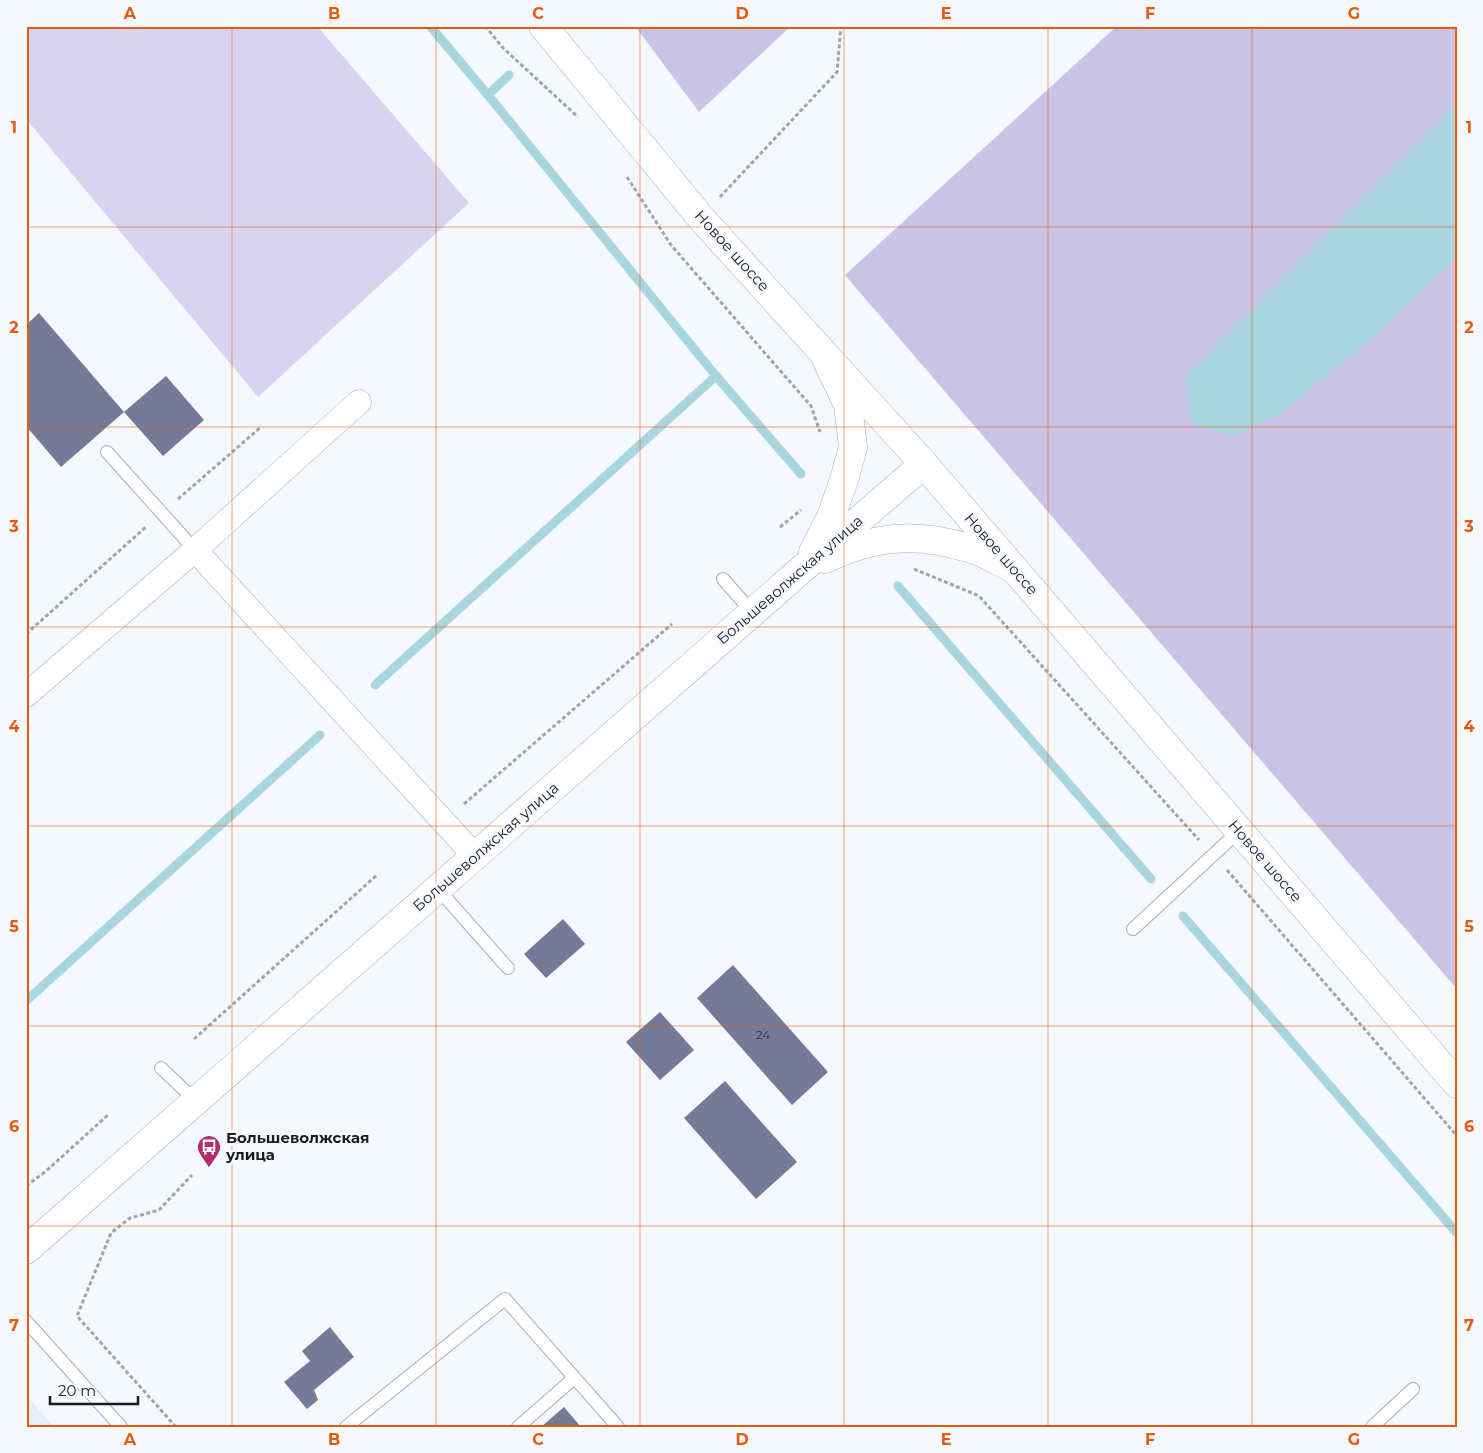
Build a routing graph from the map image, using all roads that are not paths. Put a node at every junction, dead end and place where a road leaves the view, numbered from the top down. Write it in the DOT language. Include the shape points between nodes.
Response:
graph roads {
  1 [pos="542,26"];
  2 [pos="824,352"];
  3 [pos="359,402"];
  4 [pos="107,452"];
  5 [pos="924,464"];
  6 [pos="195,550"];
  7 [pos="1014,569"];
  8 [pos="801,570"];
  9 [pos="723,579"];
  10 [pos="752,612"];
  11 [pos="26,695"];
  12 [pos="1239,831"];
  13 [pos="475,856"];
  14 [pos="438,889"];
  15 [pos="1133,929"];
  16 [pos="508,968"];
  17 [pos="161,1068"];
  18 [pos="1457,1084"];
  19 [pos="196,1101"];
  20 [pos="26,1250"];
  21 [pos="26,1321"];
  22 [pos="573,1379"];
  23 [pos="1413,1389"];
  24 [pos="121,1427"];
  25 [pos="346,1427"];
  26 [pos="518,1427"];
  27 [pos="618,1427"];
  28 [pos="1372,1427"];
  1 -- 2 [label="main road, Новое шоссе" via="701,218"];
  2 -- 5 [label="main road, Новое шоссе"];
  2 -- 8 [label="main road" via="848,405 853,447 831,517"];
  3 -- 6 [label="street"];
  4 -- 6 [label="lane"];
  5 -- 7 [label="main road, Новое шоссе"];
  5 -- 8 [label="main road, Большеволжская улица"];
  6 -- 11 [label="street"];
  6 -- 13 [label="street"];
  7 -- 8 [label="main road" via="969,548 927,538 891,538 858,545"];
  7 -- 12 [label="main road, Новое шоссе"];
  8 -- 10 [label="main road, Большеволжская улица"];
  9 -- 10 [label="lane"];
  10 -- 13 [label="main road, Большеволжская улица"];
  12 -- 15 [label="lane"];
  12 -- 18 [label="main road, Новое шоссе"];
  13 -- 14 [label="main road, Большеволжская улица"];
  14 -- 16 [label="lane"];
  14 -- 19 [label="main road, Большеволжская улица"];
  17 -- 19 [label="lane"];
  19 -- 20 [label="main road, Большеволжская улица"];
  21 -- 24 [label="lane"];
  22 -- 26 [label="lane"];
  23 -- 28 [label="lane"];
  25 -- 27 [label="lane" via="505,1299"];
}
